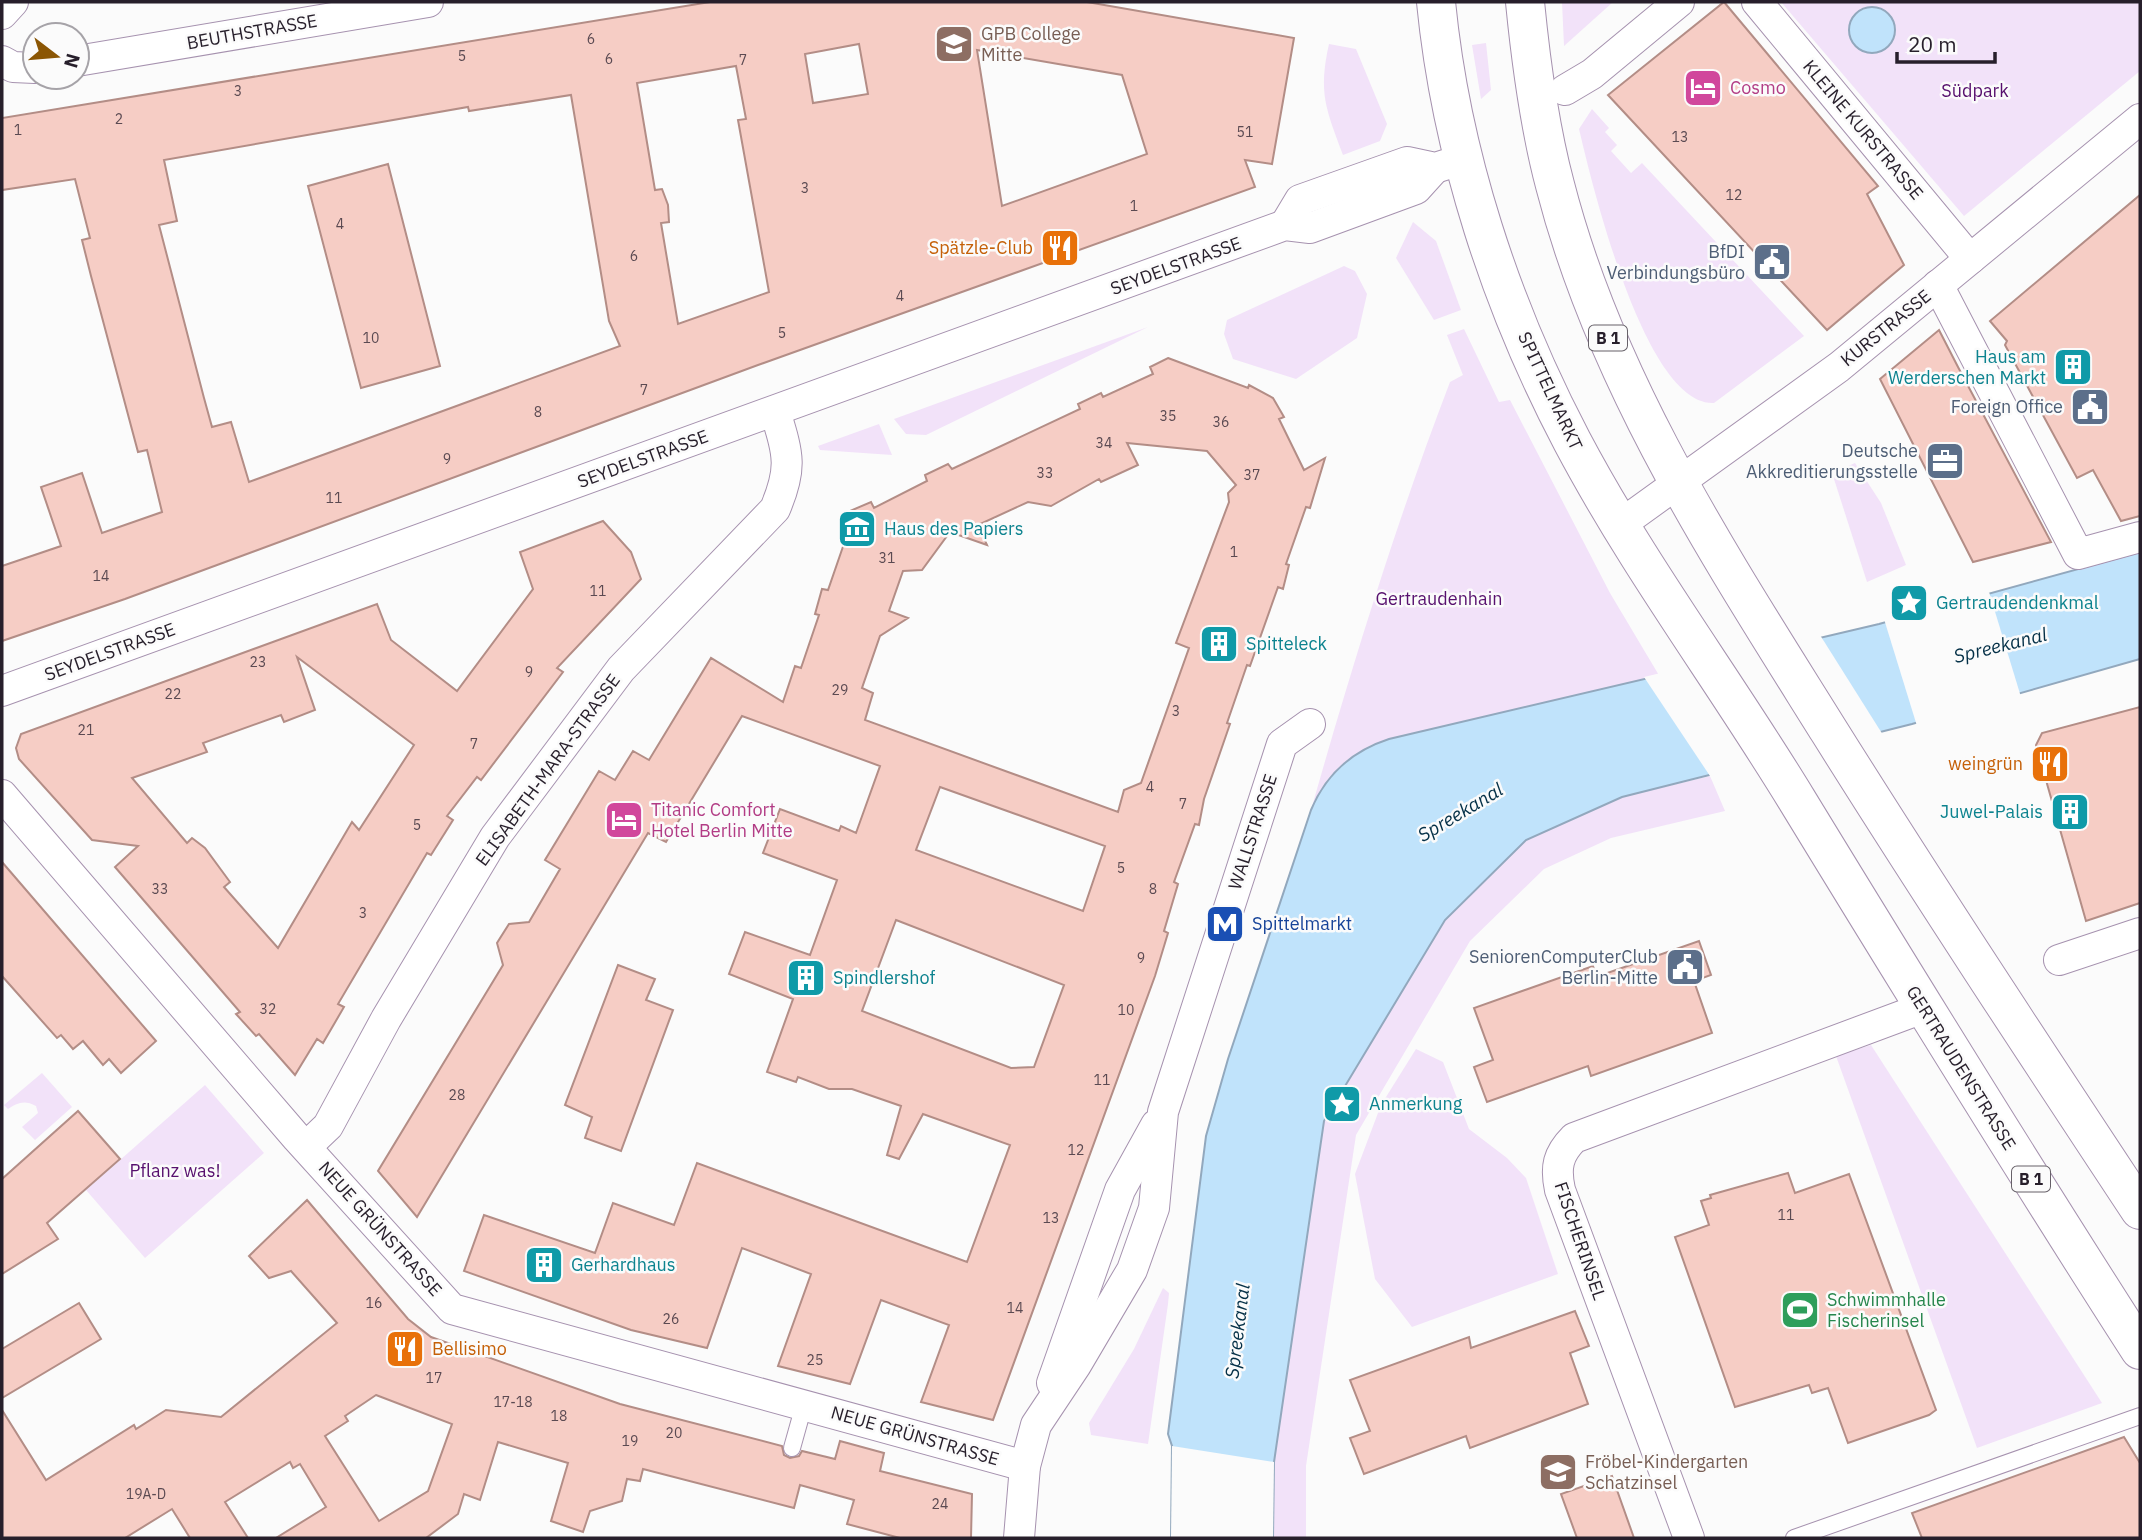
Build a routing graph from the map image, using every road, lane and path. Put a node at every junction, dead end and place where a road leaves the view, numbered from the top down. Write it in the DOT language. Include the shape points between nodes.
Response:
graph roads {
  1 [pos="13,2"];
  2 [pos="428,2"];
  3 [pos="1436,2"];
  4 [pos="1525,2"];
  5 [pos="1679,2"];
  6 [pos="1757,2"];
  7 [pos="2,14"];
  8 [pos="91,59"];
  9 [pos="2,61"];
  10 [pos="21,67"];
  11 [pos="1565,90"];
  12 [pos="2140,119"];
  13 [pos="1449,163"];
  14 [pos="1970,259"];
  15 [pos="1938,285"];
  16 [pos="775,411"];
  17 [pos="1679,484"];
  18 [pos="1621,524"];
  19 [pos="2140,537"];
  20 [pos="2,691"];
  21 [pos="1310,724"];
  22 [pos="2,795"];
  23 [pos="1850,892"];
  24 [pos="2140,933"];
  25 [pos="2059,960"];
  26 [pos="1923,1008"];
  27 [pos="306,1147"];
  28 [pos="2140,1210"];
  29 [pos="2140,1350"];
  30 [pos="804,1405"];
  31 [pos="2140,1416"];
  32 [pos="792,1448"];
  33 [pos="1025,1466"];
  34 [pos="1019,1538"];
  35 [pos="1689,1538"];
  36 [pos="1794,1538"];
  1 -- 7 [label="street"];
  2 -- 8 [label="street, BEUTHSTRASSE"];
  3 -- 13 [label="main road, B 1"];
  4 -- 17 [label="main road, B 1" via="1555,186 1613,351"];
  5 -- 11 [label="street" via="1592,74"];
  6 -- 14 [label="street, KLEINE KURSTRASSE"];
  9 -- 10 [label="street"];
  12 -- 14 [label="street, KURSTRASSE"];
  13 -- 16 [label="street, SEYDELSTRASSE" via="1416,189 1310,228 1284,225"];
  13 -- 18 [label="main road, SPITTELMARKT / B 1" via="1496,264 1529,351 1574,444"];
  14 -- 15 [label="street, KURSTRASSE"];
  15 -- 17 [label="street, KURSTRASSE" via="1839,367"];
  15 -- 19 [label="street" via="2078,554"];
  16 -- 20 [label="street, SEYDELSTRASSE"];
  16 -- 27 [label="street, ELISABETH-MARA-STRASSE" via="789,457 775,509 621,669 495,837 328,1126"];
  17 -- 18 [label="street, KURSTRASSE"];
  17 -- 28 [label="main road, B 1" via="1914,867"];
  18 -- 23 [label="main road, SPITTELMARKT / B 1" via="1797,800"];
  21 -- 33 [label="street, WALLSTRASSE" via="1282,744 1163,1112 1120,1190"];
  22 -- 27 [label="street, NEUE GRÜNSTRASSE"];
  23 -- 26 [label="main road, GERTRAUDENSTRASSE / B 1"];
  24 -- 25 [label="street"];
  26 -- 29 [label="main road, GERTRAUDENSTRASSE / B 1"];
  26 -- 35 [label="street, FISCHERINSEL" via="1574,1138 1561,1151 1556,1171 1560,1190"];
  27 -- 30 [label="street, NEUE GRÜNSTRASSE" via="452,1309"];
  30 -- 32 [label="lane"];
  30 -- 33 [label="street, NEUE GRÜNSTRASSE"];
  31 -- 36 [label="lane"];
  33 -- 34 [label="street, WALLSTRASSE"];
}
